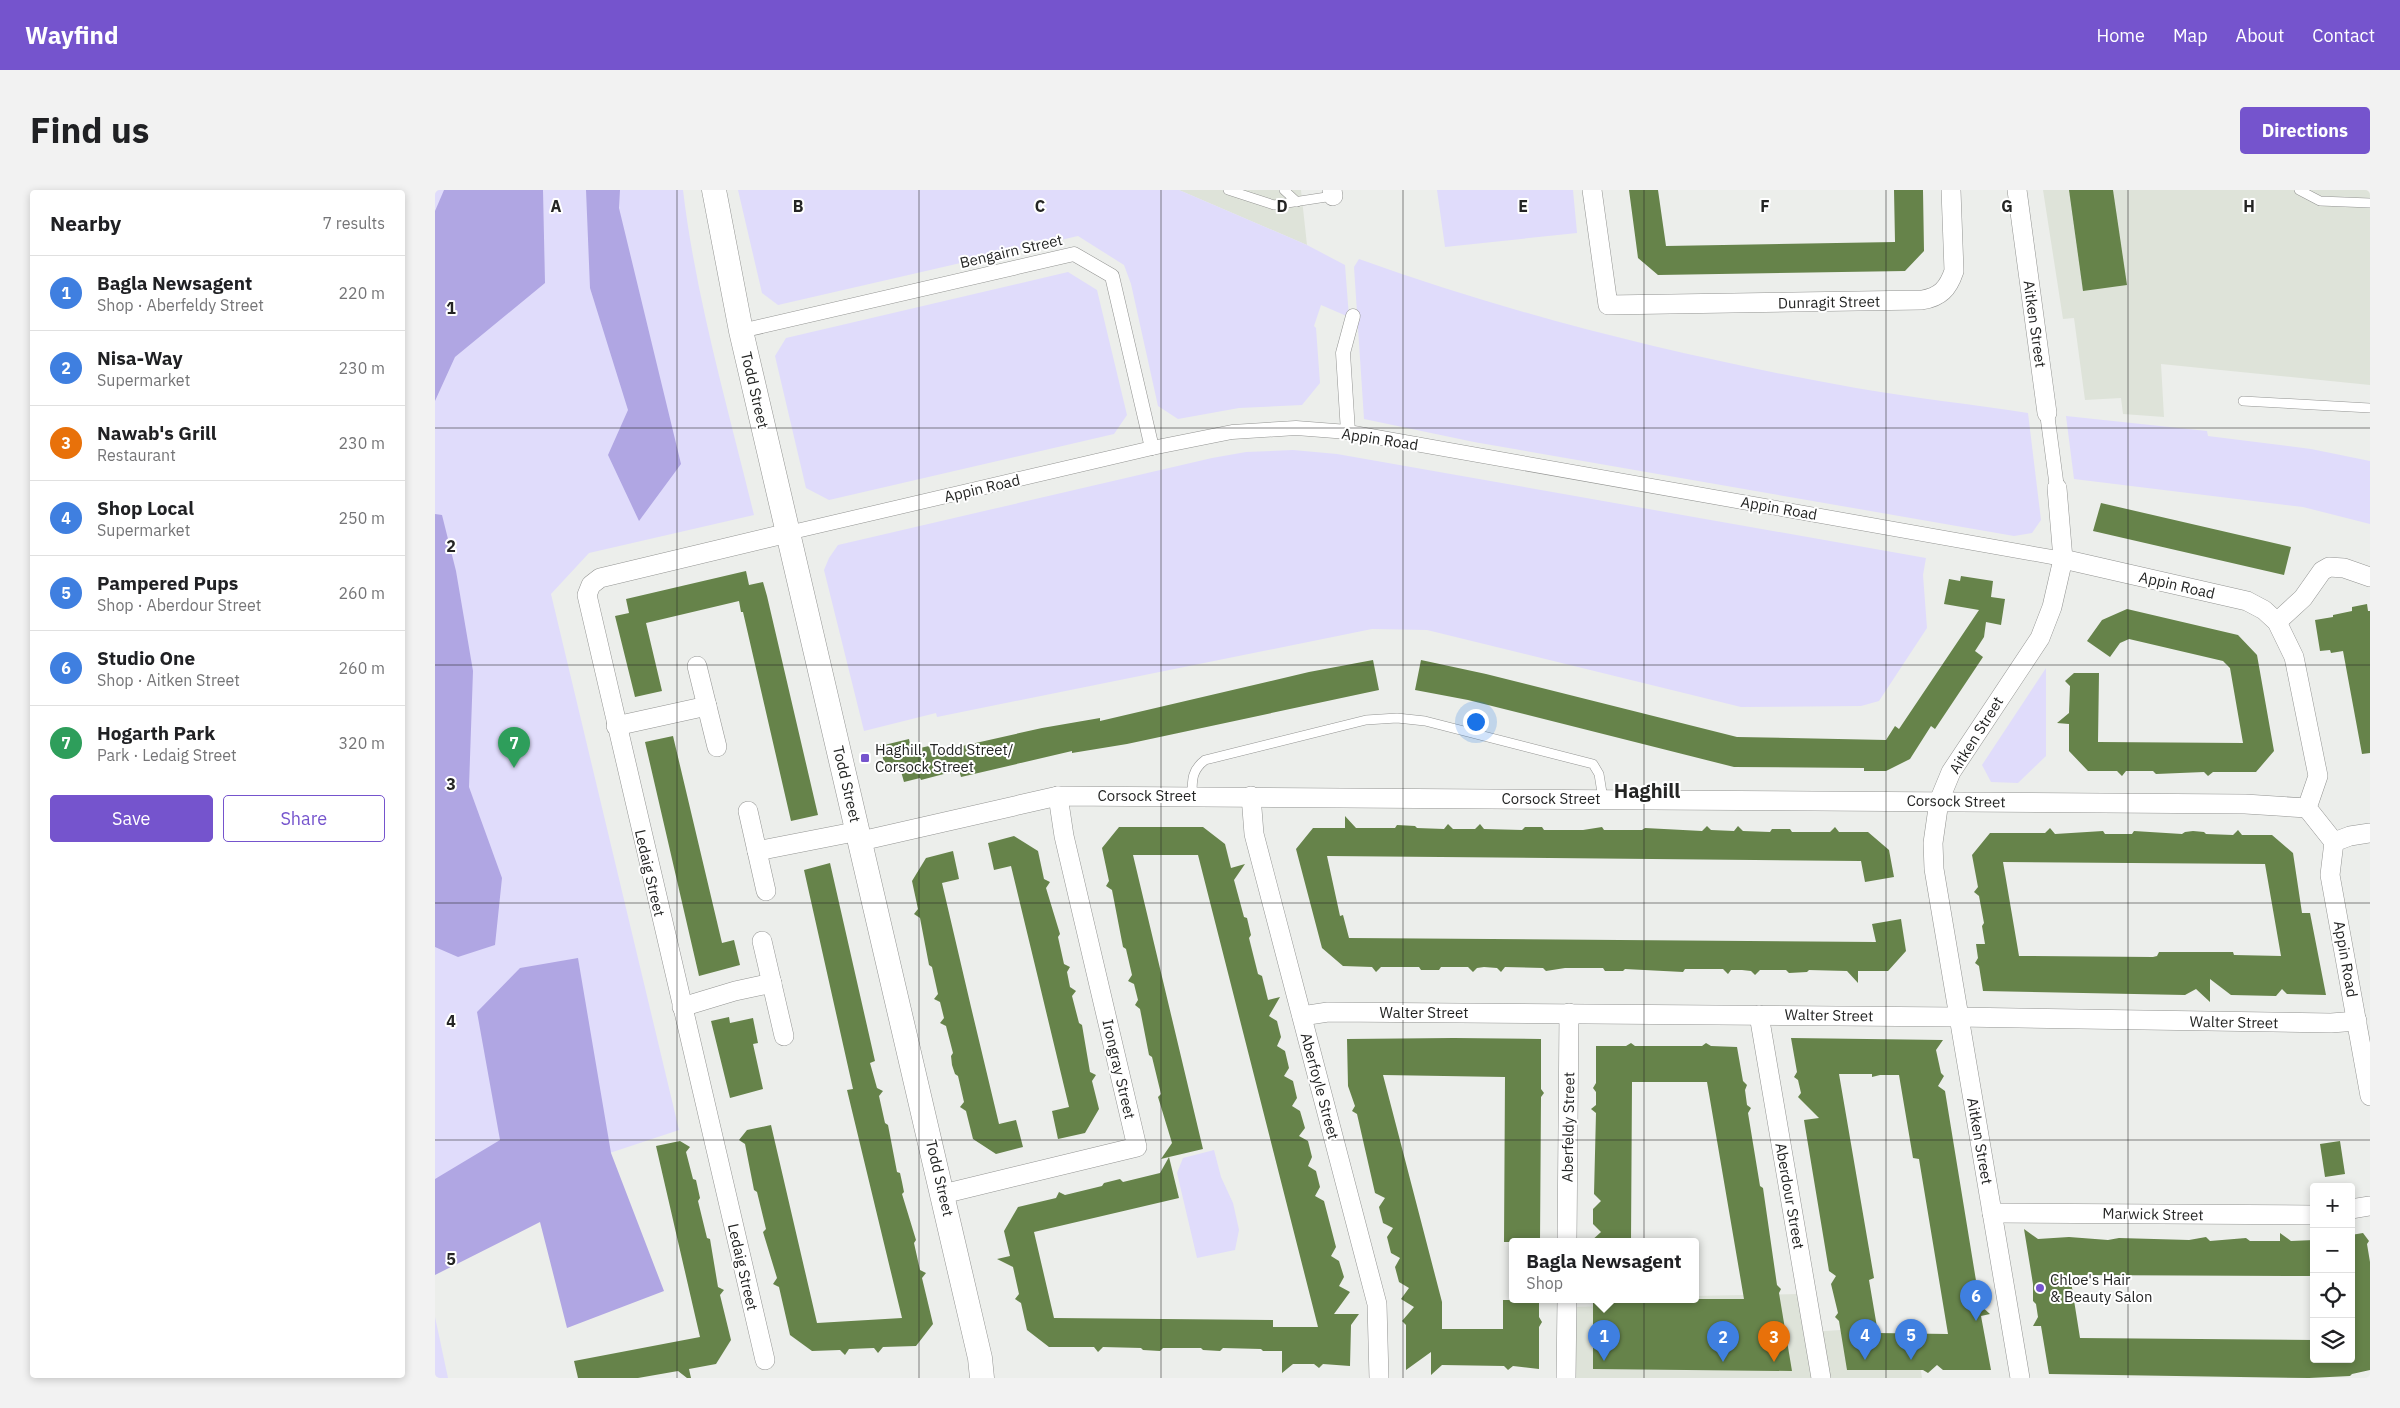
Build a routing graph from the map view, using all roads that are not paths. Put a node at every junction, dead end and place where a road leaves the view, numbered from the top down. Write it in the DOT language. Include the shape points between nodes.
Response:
graph roads {
  1 [pos="713,190"];
  2 [pos="1228,190"];
  3 [pos="1285,190"];
  4 [pos="1593,190"];
  5 [pos="1951,190"];
  6 [pos="2017,190"];
  7 [pos="2299,190"];
  8 [pos="1333,193"];
  9 [pos="1297,202"];
  10 [pos="2370,204"];
  11 [pos="1353,316"];
  12 [pos="741,331"];
  13 [pos="2243,401"];
  14 [pos="2370,408"];
  15 [pos="2047,413"];
  16 [pos="1348,432"];
  17 [pos="1152,448"];
  18 [pos="2057,488"];
  19 [pos="788,534"];
  20 [pos="2063,558"];
  21 [pos="2370,577"];
  22 [pos="2277,622"];
  23 [pos="697,666"];
  24 [pos="707,706"];
  25 [pos="616,726"];
  26 [pos="717,747"];
  27 [pos="1058,796"];
  28 [pos="1192,796"];
  29 [pos="1251,796"];
  30 [pos="1603,798"];
  31 [pos="1939,801"];
  32 [pos="2307,808"];
  33 [pos="748,811"];
  34 [pos="2370,833"];
  35 [pos="860,836"];
  36 [pos="2334,842"];
  37 [pos="757,851"];
  38 [pos="766,892"];
  39 [pos="762,941"];
  40 [pos="772,983"];
  41 [pos="682,1008"];
  42 [pos="1569,1013"];
  43 [pos="1759,1015"];
  44 [pos="1302,1016"];
  45 [pos="1958,1016"];
  46 [pos="2357,1021"];
  47 [pos="784,1036"];
  48 [pos="2370,1096"];
  49 [pos="943,1194"];
  50 [pos="2370,1206"];
  51 [pos="2355,1208"];
  52 [pos="1992,1213"];
  53 [pos="2310,1215"];
  54 [pos="1567,1238"];
  55 [pos="1567,1303"];
  56 [pos="765,1360"];
  57 [pos="981,1378"];
  58 [pos="1379,1378"];
  59 [pos="1566,1378"];
  60 [pos="1821,1378"];
  61 [pos="2020,1378"];
  1 -- 12 [label="street, Todd Street"];
  2 -- 9 [label="lane" via="1275,205"];
  3 -- 9 [label="lane"];
  4 -- 5 [label="street, Dunragit Street" via="1608,305 1933,298 1943,292 1953,271"];
  6 -- 15 [label="street, Aitken Street"];
  7 -- 10 [label="lane" via="2320,201"];
  8 -- 9 [label="lane"];
  11 -- 16 [label="street" via="1343,353"];
  12 -- 17 [label="street, Bengairn Street" via="1074,254 1111,276"];
  12 -- 19 [label="street, Todd Street"];
  13 -- 14 [label="lane"];
  15 -- 18 [label="street, Aitken Street"];
  16 -- 17 [label="street, Appin Road" via="1296,428 1233,432"];
  16 -- 20 [label="street, Appin Road"];
  17 -- 19 [label="street, Appin Road"];
  18 -- 20 [label="street, Aitken Street"];
  19 -- 25 [label="street, Ledaig Street" via="619,573 600,578 591,585 588,604"];
  19 -- 35 [label="street, Todd Street"];
  20 -- 22 [label="street, Appin Road" via="2247,601"];
  20 -- 31 [label="street, Aitken Street" via="2052,607 2040,638 1951,772"];
  21 -- 22 [label="street" via="2344,568 2329,567"];
  22 -- 32 [label="street, Appin Road" via="2294,657 2318,776"];
  23 -- 24 [label="street"];
  24 -- 25 [label="street"];
  24 -- 26 [label="street"];
  25 -- 41 [label="street, Ledaig Street"];
  27 -- 28 [label="street, Corsock Street"];
  27 -- 35 [label="street, Corsock Street"];
  27 -- 49 [label="street, Irongray Street" via="1064,836 1137,1147"];
  28 -- 29 [label="street, Corsock Street"];
  28 -- 30 [label="lane" via="1192,777 1196,766 1205,760 1366,720 1397,718 1425,721 1593,764 1599,774"];
  29 -- 30 [label="street, Corsock Street"];
  29 -- 44 [label="street, Aberfoyle Street" via="1254,834"];
  30 -- 31 [label="street, Corsock Street"];
  31 -- 32 [label="street, Corsock Street" via="2245,804"];
  31 -- 45 [label="street, Aitken Street" via="1933,843 1934,869"];
  32 -- 36 [label="street"];
  33 -- 37 [label="street"];
  34 -- 36 [label="street"];
  35 -- 37 [label="street, Corsock Street"];
  35 -- 49 [label="street, Todd Street"];
  36 -- 46 [label="street, Appin Road" via="2330,875"];
  37 -- 38 [label="street"];
  39 -- 40 [label="street"];
  40 -- 41 [label="street"];
  40 -- 47 [label="street"];
  41 -- 56 [label="street, Ledaig Street"];
  42 -- 43 [label="street, Walter Street"];
  42 -- 44 [label="street, Walter Street" via="1328,1012"];
  42 -- 54 [label="street, Aberfeldy Street"];
  43 -- 45 [label="street, Walter Street"];
  43 -- 60 [label="street, Aberdour Street"];
  44 -- 58 [label="street, Aberfoyle Street" via="1377,1304"];
  45 -- 46 [label="street, Walter Street"];
  45 -- 52 [label="street, Aitken Street"];
  46 -- 48 [label="street, Appin Road"];
  49 -- 57 [label="street, Todd Street" via="976,1341"];
  50 -- 51 [label="street"];
  52 -- 53 [label="street, Marwick Street"];
  52 -- 61 [label="street, Aitken Street"];
  55 -- 59 [label="street"];
}
